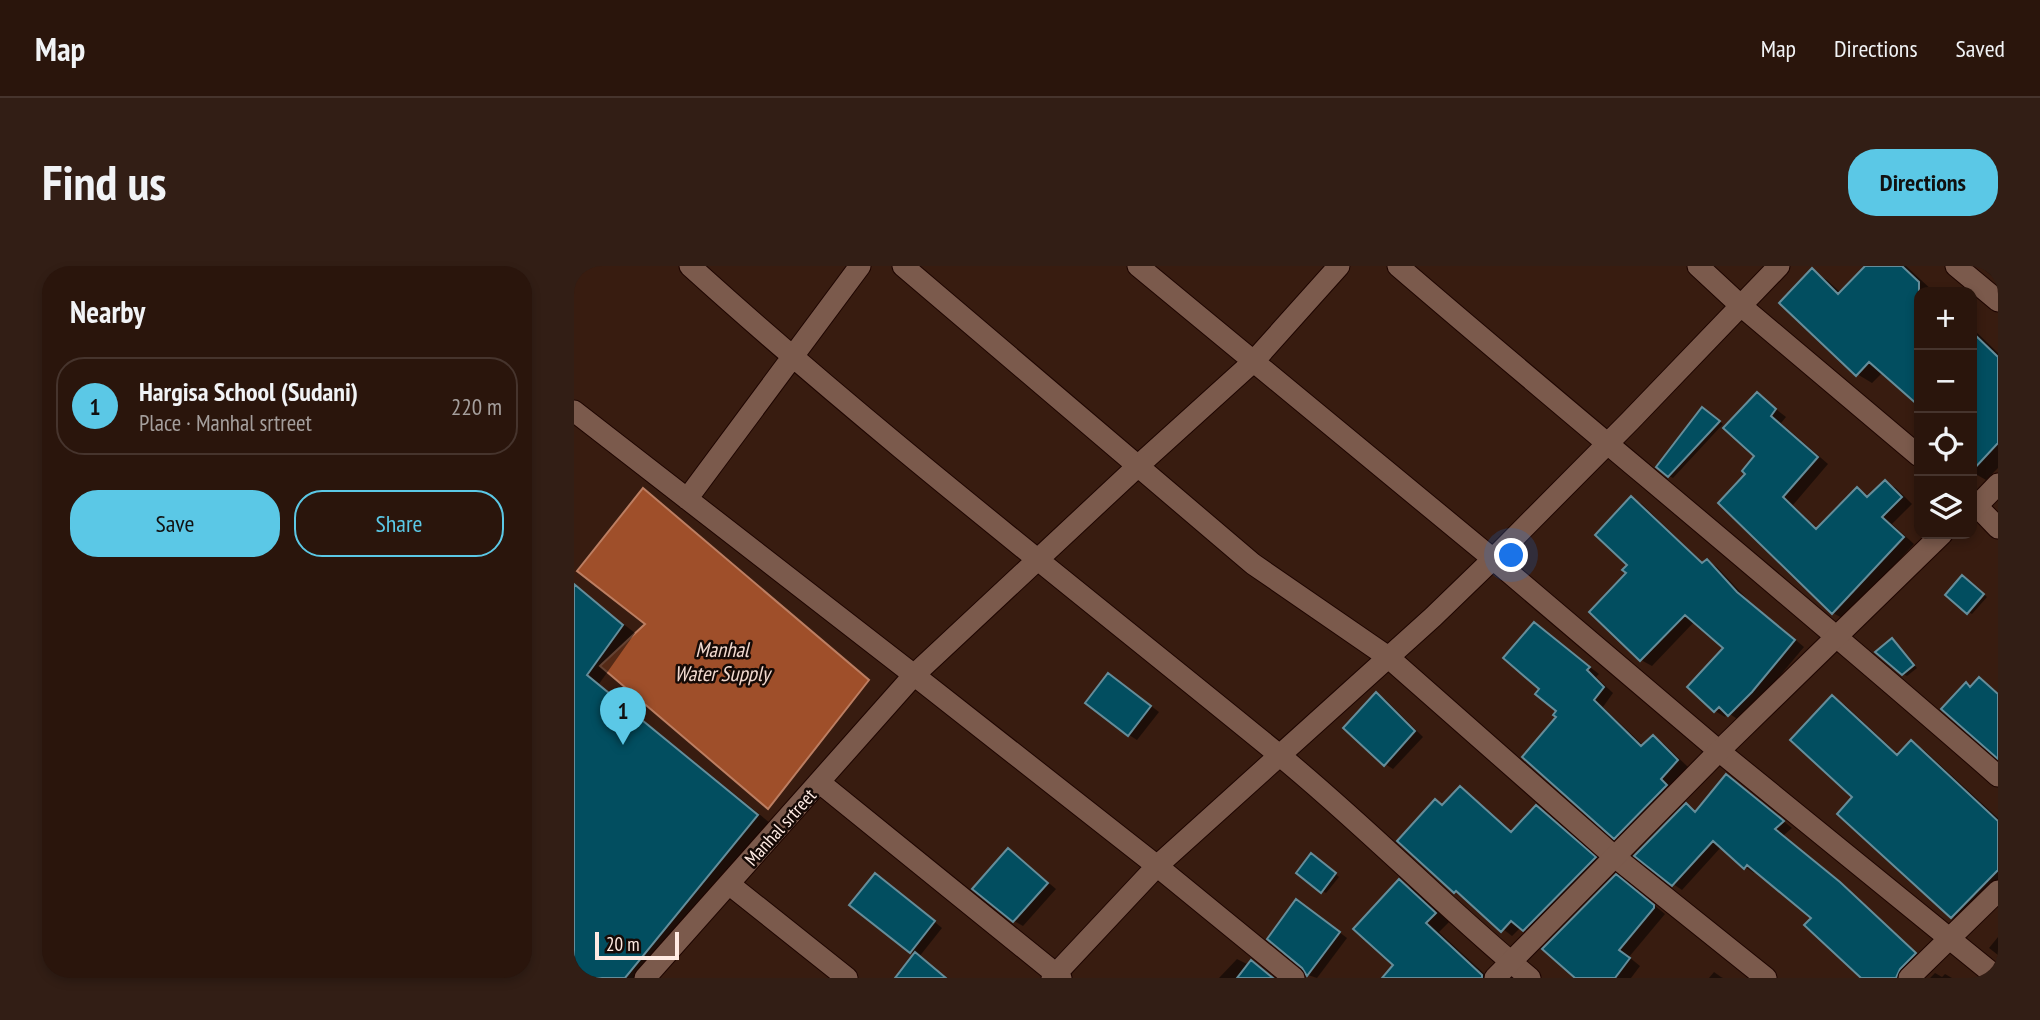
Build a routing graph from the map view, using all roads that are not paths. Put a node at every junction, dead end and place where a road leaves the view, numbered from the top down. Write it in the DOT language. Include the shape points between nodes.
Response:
graph roads {
  1 [pos="690,266"];
  2 [pos="860,266"];
  3 [pos="903,266"];
  4 [pos="1138,266"];
  5 [pos="1339,266"];
  6 [pos="1398,266"];
  7 [pos="1698,266"];
  8 [pos="1779,266"];
  9 [pos="1956,266"];
  10 [pos="1998,301"];
  11 [pos="1740,304"];
  12 [pos="791,358"];
  13 [pos="1254,361"];
  14 [pos="574,411"];
  15 [pos="1606,444"];
  16 [pos="1914,452"];
  17 [pos="1139,465"];
  18 [pos="1998,484"];
  19 [pos="687,499"];
  20 [pos="1977,503"];
  21 [pos="1977,509"];
  22 [pos="1998,528"];
  23 [pos="1937,539"];
  24 [pos="1493,559"];
  25 [pos="1038,561"];
  26 [pos="1839,636"];
  27 [pos="1388,657"];
  28 [pos="914,675"];
  29 [pos="1719,751"];
  30 [pos="1281,756"];
  31 [pos="1998,776"];
  32 [pos="819,782"];
  33 [pos="1615,857"];
  34 [pos="1157,866"];
  35 [pos="729,884"];
  36 [pos="1998,891"];
  37 [pos="1948,938"];
  38 [pos="1510,962"];
  39 [pos="1056,976"];
  40 [pos="645,978"];
  41 [pos="847,978"];
  42 [pos="1294,978"];
  43 [pos="1495,978"];
  44 [pos="1530,978"];
  45 [pos="1766,978"];
  46 [pos="1909,978"];
  47 [pos="1998,978"];
  1 -- 12 [label="street"];
  2 -- 12 [label="street"];
  3 -- 17 [label="street"];
  4 -- 13 [label="street"];
  5 -- 13 [label="street, Manhal srtreet"];
  6 -- 15 [label="street"];
  7 -- 11 [label="street"];
  8 -- 11 [label="street"];
  9 -- 10 [label="street"];
  11 -- 15 [label="street"];
  11 -- 16 [label="street"];
  12 -- 19 [label="street"];
  12 -- 25 [label="street"];
  13 -- 17 [label="street, Manhal srtreet"];
  13 -- 24 [label="street"];
  14 -- 19 [label="street"];
  15 -- 24 [label="street"];
  15 -- 26 [label="street"];
  17 -- 25 [label="street, Manhal srtreet"];
  17 -- 27 [label="street" via="1253,564"];
  18 -- 20 [label="street"];
  19 -- 28 [label="street"];
  21 -- 22 [label="street"];
  23 -- 26 [label="street"];
  24 -- 27 [label="street"];
  24 -- 29 [label="street"];
  25 -- 28 [label="street, Manhal srtreet"];
  25 -- 30 [label="street"];
  26 -- 29 [label="street"];
  26 -- 31 [label="street"];
  27 -- 30 [label="street"];
  27 -- 33 [label="street"];
  28 -- 32 [label="street, Manhal srtreet"];
  28 -- 34 [label="street"];
  29 -- 33 [label="street"];
  29 -- 37 [label="street"];
  30 -- 34 [label="street"];
  30 -- 38 [label="street"];
  32 -- 35 [label="street, Manhal srtreet"];
  32 -- 39 [label="street"];
  33 -- 38 [label="street"];
  33 -- 45 [label="street"];
  34 -- 39 [label="street"];
  34 -- 42 [label="street"];
  35 -- 40 [label="street, Manhal srtreet"];
  35 -- 41 [label="street"];
  36 -- 37 [label="street"];
  37 -- 46 [label="street"];
  37 -- 47 [label="street"];
  38 -- 43 [label="street"];
  38 -- 44 [label="street"];
}
